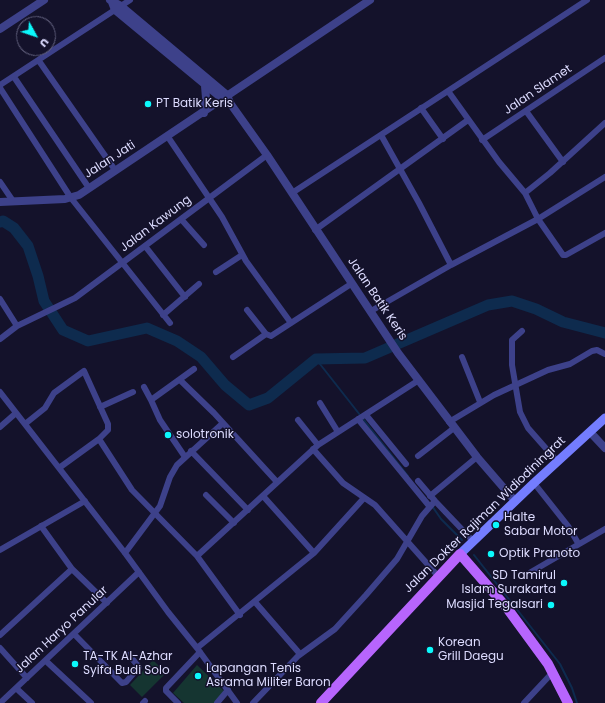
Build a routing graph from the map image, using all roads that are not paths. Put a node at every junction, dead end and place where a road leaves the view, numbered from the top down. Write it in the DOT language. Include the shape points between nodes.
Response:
graph roads {
  1 [pos="44,0"];
  2 [pos="130,0"];
  3 [pos="370,0"];
  4 [pos="588,0"];
  5 [pos="115,5"];
  6 [pos="0,29"];
  7 [pos="605,58"];
  8 [pos="39,61"];
  9 [pos="181,61"];
  10 [pos="14,76"];
  11 [pos="205,86"];
  12 [pos="0,87"];
  13 [pos="448,91"];
  14 [pos="226,99"];
  15 [pos="421,108"];
  16 [pos="526,110"];
  17 [pos="204,113"];
  18 [pos="468,120"];
  19 [pos="605,123"];
  20 [pos="381,135"];
  21 [pos="168,137"];
  22 [pos="442,139"];
  23 [pos="482,140"];
  24 [pos="267,155"];
  25 [pos="562,162"];
  26 [pos="401,169"];
  27 [pos="115,170"];
  28 [pos="605,177"];
  29 [pos="0,182"];
  30 [pos="89,188"];
  31 [pos="525,192"];
  32 [pos="292,193"];
  33 [pos="71,198"];
  34 [pos="209,198"];
  35 [pos="13,201"];
  36 [pos="0,202"];
  37 [pos="182,219"];
  38 [pos="538,219"];
  39 [pos="315,230"];
  40 [pos="605,233"];
  41 [pos="204,245"];
  42 [pos="145,246"];
  43 [pos="242,255"];
  44 [pos="122,264"];
  45 [pos="451,266"];
  46 [pos="216,272"];
  47 [pos="199,284"];
  48 [pos="351,284"];
  49 [pos="185,297"];
  50 [pos="0,299"];
  51 [pos="247,310"];
  52 [pos="371,311"];
  53 [pos="163,315"];
  54 [pos="170,323"];
  55 [pos="291,323"];
  56 [pos="17,326"];
  57 [pos="522,331"];
  58 [pos="266,334"];
  59 [pos="0,339"];
  60 [pos="605,354"];
  61 [pos="233,357"];
  62 [pos="462,357"];
  63 [pos="194,369"];
  64 [pos="180,380"];
  65 [pos="419,380"];
  66 [pos="516,385"];
  67 [pos="144,388"];
  68 [pos="0,392"];
  69 [pos="133,392"];
  70 [pos="150,400"];
  71 [pos="480,402"];
  72 [pos="320,403"];
  73 [pos="100,407"];
  74 [pos="16,413"];
  75 [pos="362,417"];
  76 [pos="605,418"];
  77 [pos="298,420"];
  78 [pos="223,423"];
  79 [pos="25,424"];
  80 [pos="452,425"];
  81 [pos="0,427"];
  82 [pos="338,432"];
  83 [pos="590,432"];
  84 [pos="99,439"];
  85 [pos="316,447"];
  86 [pos="605,448"];
  87 [pos="191,451"];
  88 [pos="418,456"];
  89 [pos="185,457"];
  90 [pos="477,458"];
  91 [pos="557,461"];
  92 [pos="406,464"];
  93 [pos="59,468"];
  94 [pos="418,481"];
  95 [pos="277,482"];
  96 [pos="534,483"];
  97 [pos="206,495"];
  98 [pos="263,496"];
  99 [pos="430,496"];
  100 [pos="364,498"];
  101 [pos="86,501"];
  102 [pos="515,501"];
  103 [pos="432,504"];
  104 [pos="248,510"];
  105 [pos="154,514"];
  106 [pos="234,523"];
  107 [pos="41,526"];
  108 [pos="605,529"];
  109 [pos="473,541"];
  110 [pos="406,542"];
  111 [pos="578,543"];
  112 [pos="0,550"];
  113 [pos="125,553"];
  114 [pos="314,553"];
  115 [pos="460,554"];
  116 [pos="197,556"];
  117 [pos="72,569"];
  118 [pos="139,572"];
  119 [pos="531,572"];
  120 [pos="438,576"];
  121 [pos="255,602"];
  122 [pos="107,603"];
  123 [pos="240,615"];
  124 [pos="74,634"];
  125 [pos="0,635"];
  126 [pos="0,648"];
  127 [pos="199,650"];
  128 [pos="300,654"];
  129 [pos="128,655"];
  130 [pos="46,661"];
  131 [pos="553,672"];
  132 [pos="28,678"];
  133 [pos="16,688"];
  134 [pos="228,690"];
  135 [pos="0,703"];
  136 [pos="32,703"];
  137 [pos="91,703"];
  138 [pos="178,703"];
  139 [pos="217,703"];
  140 [pos="237,703"];
  141 [pos="253,703"];
  142 [pos="321,703"];
  143 [pos="524,703"];
  144 [pos="568,703"];
  1 -- 6 [label="street"];
  2 -- 5 [label="street"];
  3 -- 14 [label="street, Jalan Jati"];
  4 -- 13 [label="street"];
  5 -- 8 [label="street"];
  5 -- 9 [label="street"];
  7 -- 16 [label="street, Jalan Slamet"];
  8 -- 10 [label="street"];
  8 -- 27 [label="street"];
  9 -- 11 [label="street"];
  9 -- 14 [label="street"];
  10 -- 12 [label="street"];
  10 -- 30 [label="street"];
  11 -- 14 [label="street"];
  11 -- 17 [label="street"];
  12 -- 33 [label="street"];
  13 -- 15 [label="street"];
  13 -- 18 [label="street"];
  14 -- 17 [label="street, Jalan Jati"];
  14 -- 24 [label="street, Jalan Batik Keris"];
  15 -- 20 [label="street"];
  15 -- 22 [label="street"];
  16 -- 23 [label="street, Jalan Slamet"];
  16 -- 25 [label="street"];
  17 -- 21 [label="street, Jalan Jati"];
  18 -- 22 [label="street"];
  18 -- 23 [label="street"];
  19 -- 25 [label="street"];
  20 -- 26 [label="street"];
  20 -- 32 [label="street"];
  21 -- 27 [label="street, Jalan Jati"];
  21 -- 34 [label="street"];
  22 -- 26 [label="street"];
  23 -- 31 [label="street"];
  24 -- 32 [label="street, Jalan Batik Keris"];
  24 -- 34 [label="street, Jalan Kawung"];
  25 -- 31 [label="street"];
  26 -- 39 [label="street"];
  26 -- 45 [label="street"];
  27 -- 30 [label="street, Jalan Jati"];
  28 -- 38 [label="street"];
  29 -- 35 [label="street"];
  30 -- 33 [label="street, Jalan Jati"];
  31 -- 38 [label="street"];
  32 -- 39 [label="street, Jalan Batik Keris"];
  33 -- 35 [label="street, Jalan Jati"];
  33 -- 44 [label="street"];
  34 -- 37 [label="street, Jalan Kawung"];
  34 -- 43 [label="street"];
  35 -- 36 [label="street, Jalan Jati"];
  37 -- 41 [label="street"];
  37 -- 42 [label="street, Jalan Kawung"];
  38 -- 40 [label="street" via="564,255"];
  38 -- 45 [label="street"];
  39 -- 48 [label="street, Jalan Batik Keris"];
  42 -- 44 [label="street, Jalan Kawung"];
  42 -- 49 [label="street"];
  43 -- 46 [label="street"];
  43 -- 55 [label="street"];
  44 -- 53 [label="street"];
  44 -- 56 [label="street, Jalan Kawung" via="57,309"];
  45 -- 52 [label="street"];
  47 -- 49 [label="street"];
  48 -- 52 [label="street, Jalan Batik Keris"];
  48 -- 55 [label="street"];
  49 -- 53 [label="street"];
  50 -- 56 [label="street"];
  51 -- 58 [label="street"];
  52 -- 65 [label="street, Jalan Batik Keris"];
  53 -- 54 [label="street"];
  55 -- 58 [label="street" via="273,336"];
  56 -- 59 [label="street, Jalan Kawung"];
  57 -- 66 [label="street" via="512,340 512,365"];
  58 -- 61 [label="street"];
  60 -- 66 [label="street" via="597,350 592,351 570,364 548,370"];
  62 -- 71 [label="street"];
  63 -- 64 [label="street"];
  64 -- 70 [label="street"];
  64 -- 78 [label="street"];
  65 -- 75 [label="street"];
  65 -- 80 [label="street, Jalan Batik Keris"];
  66 -- 71 [label="street"];
  66 -- 91 [label="street" via="524,422"];
  67 -- 70 [label="street"];
  68 -- 74 [label="street"];
  69 -- 73 [label="street"];
  70 -- 89 [label="street"];
  71 -- 80 [label="street"];
  72 -- 82 [label="street"];
  73 -- 79 [label="street" via="83,370 54,393 45,408"];
  73 -- 84 [label="street" via="108,427"];
  74 -- 79 [label="street"];
  74 -- 81 [label="street"];
  75 -- 82 [label="street"];
  75 -- 92 [label="street"];
  75 -- 103 [label="street"];
  76 -- 83 [label="main road, Jalan Dokter Rajiman Widiodiningrat"];
  77 -- 85 [label="street"];
  78 -- 87 [label="street"];
  78 -- 95 [label="street"];
  79 -- 93 [label="street"];
  80 -- 88 [label="street"];
  80 -- 90 [label="street, Jalan Batik Keris"];
  82 -- 85 [label="street"];
  83 -- 86 [label="street"];
  83 -- 91 [label="main road, Jalan Dokter Rajiman Widiodiningrat"];
  84 -- 93 [label="street"];
  84 -- 105 [label="street" via="125,481"];
  85 -- 95 [label="street"];
  85 -- 100 [label="street" via="342,483"];
  87 -- 89 [label="street"];
  87 -- 104 [label="street"];
  89 -- 105 [label="street" via="173,472 163,500"];
  90 -- 99 [label="street"];
  90 -- 102 [label="street, Jalan Batik Keris"];
  91 -- 96 [label="main road, Jalan Dokter Rajiman Widiodiningrat"];
  93 -- 101 [label="street"];
  94 -- 99 [label="street"];
  95 -- 98 [label="street"];
  96 -- 102 [label="main road, Jalan Dokter Rajiman Widiodiningrat"];
  96 -- 111 [label="street" via="563,519"];
  97 -- 106 [label="street"];
  98 -- 104 [label="street"];
  98 -- 114 [label="street"];
  99 -- 103 [label="street"];
  100 -- 110 [label="street" via="375,505"];
  100 -- 114 [label="street"];
  101 -- 107 [label="street"];
  101 -- 113 [label="street"];
  102 -- 109 [label="main road, Jalan Dokter Rajiman Widiodiningrat"];
  103 -- 109 [label="street"];
  103 -- 110 [label="street"];
  104 -- 106 [label="street"];
  105 -- 113 [label="street"];
  105 -- 116 [label="street"];
  106 -- 116 [label="street"];
  107 -- 112 [label="street"];
  107 -- 117 [label="street"];
  108 -- 111 [label="street"];
  109 -- 115 [label="main road, Jalan Dokter Rajiman Widiodiningrat"];
  110 -- 120 [label="street"];
  110 -- 128 [label="street" via="388,570 335,629"];
  111 -- 119 [label="street"];
  113 -- 118 [label="street"];
  114 -- 121 [label="street"];
  115 -- 120 [label="main road, Jalan Dokter Rajiman Widiodiningrat"];
  115 -- 131 [label="main road" via="507,608"];
  116 -- 123 [label="street"];
  117 -- 122 [label="street"];
  117 -- 125 [label="street"];
  118 -- 122 [label="street, Jalan Haryo Panular"];
  118 -- 127 [label="street"];
  120 -- 142 [label="main road, Jalan Dokter Rajiman Widiodiningrat"];
  121 -- 123 [label="street"];
  121 -- 128 [label="street"];
  122 -- 124 [label="street, Jalan Haryo Panular"];
  123 -- 127 [label="street"];
  124 -- 129 [label="street" via="122,683 126,682 139,667"];
  124 -- 130 [label="street, Jalan Haryo Panular"];
  126 -- 132 [label="street"];
  127 -- 134 [label="street"];
  127 -- 138 [label="street" via="166,688"];
  128 -- 141 [label="street"];
  130 -- 132 [label="street, Jalan Haryo Panular"];
  130 -- 137 [label="street"];
  131 -- 143 [label="street"];
  131 -- 144 [label="main road"];
  132 -- 133 [label="street, Jalan Haryo Panular"];
  133 -- 135 [label="street, Jalan Haryo Panular"];
  133 -- 136 [label="street"];
  134 -- 139 [label="street"];
  134 -- 140 [label="street"];
}
